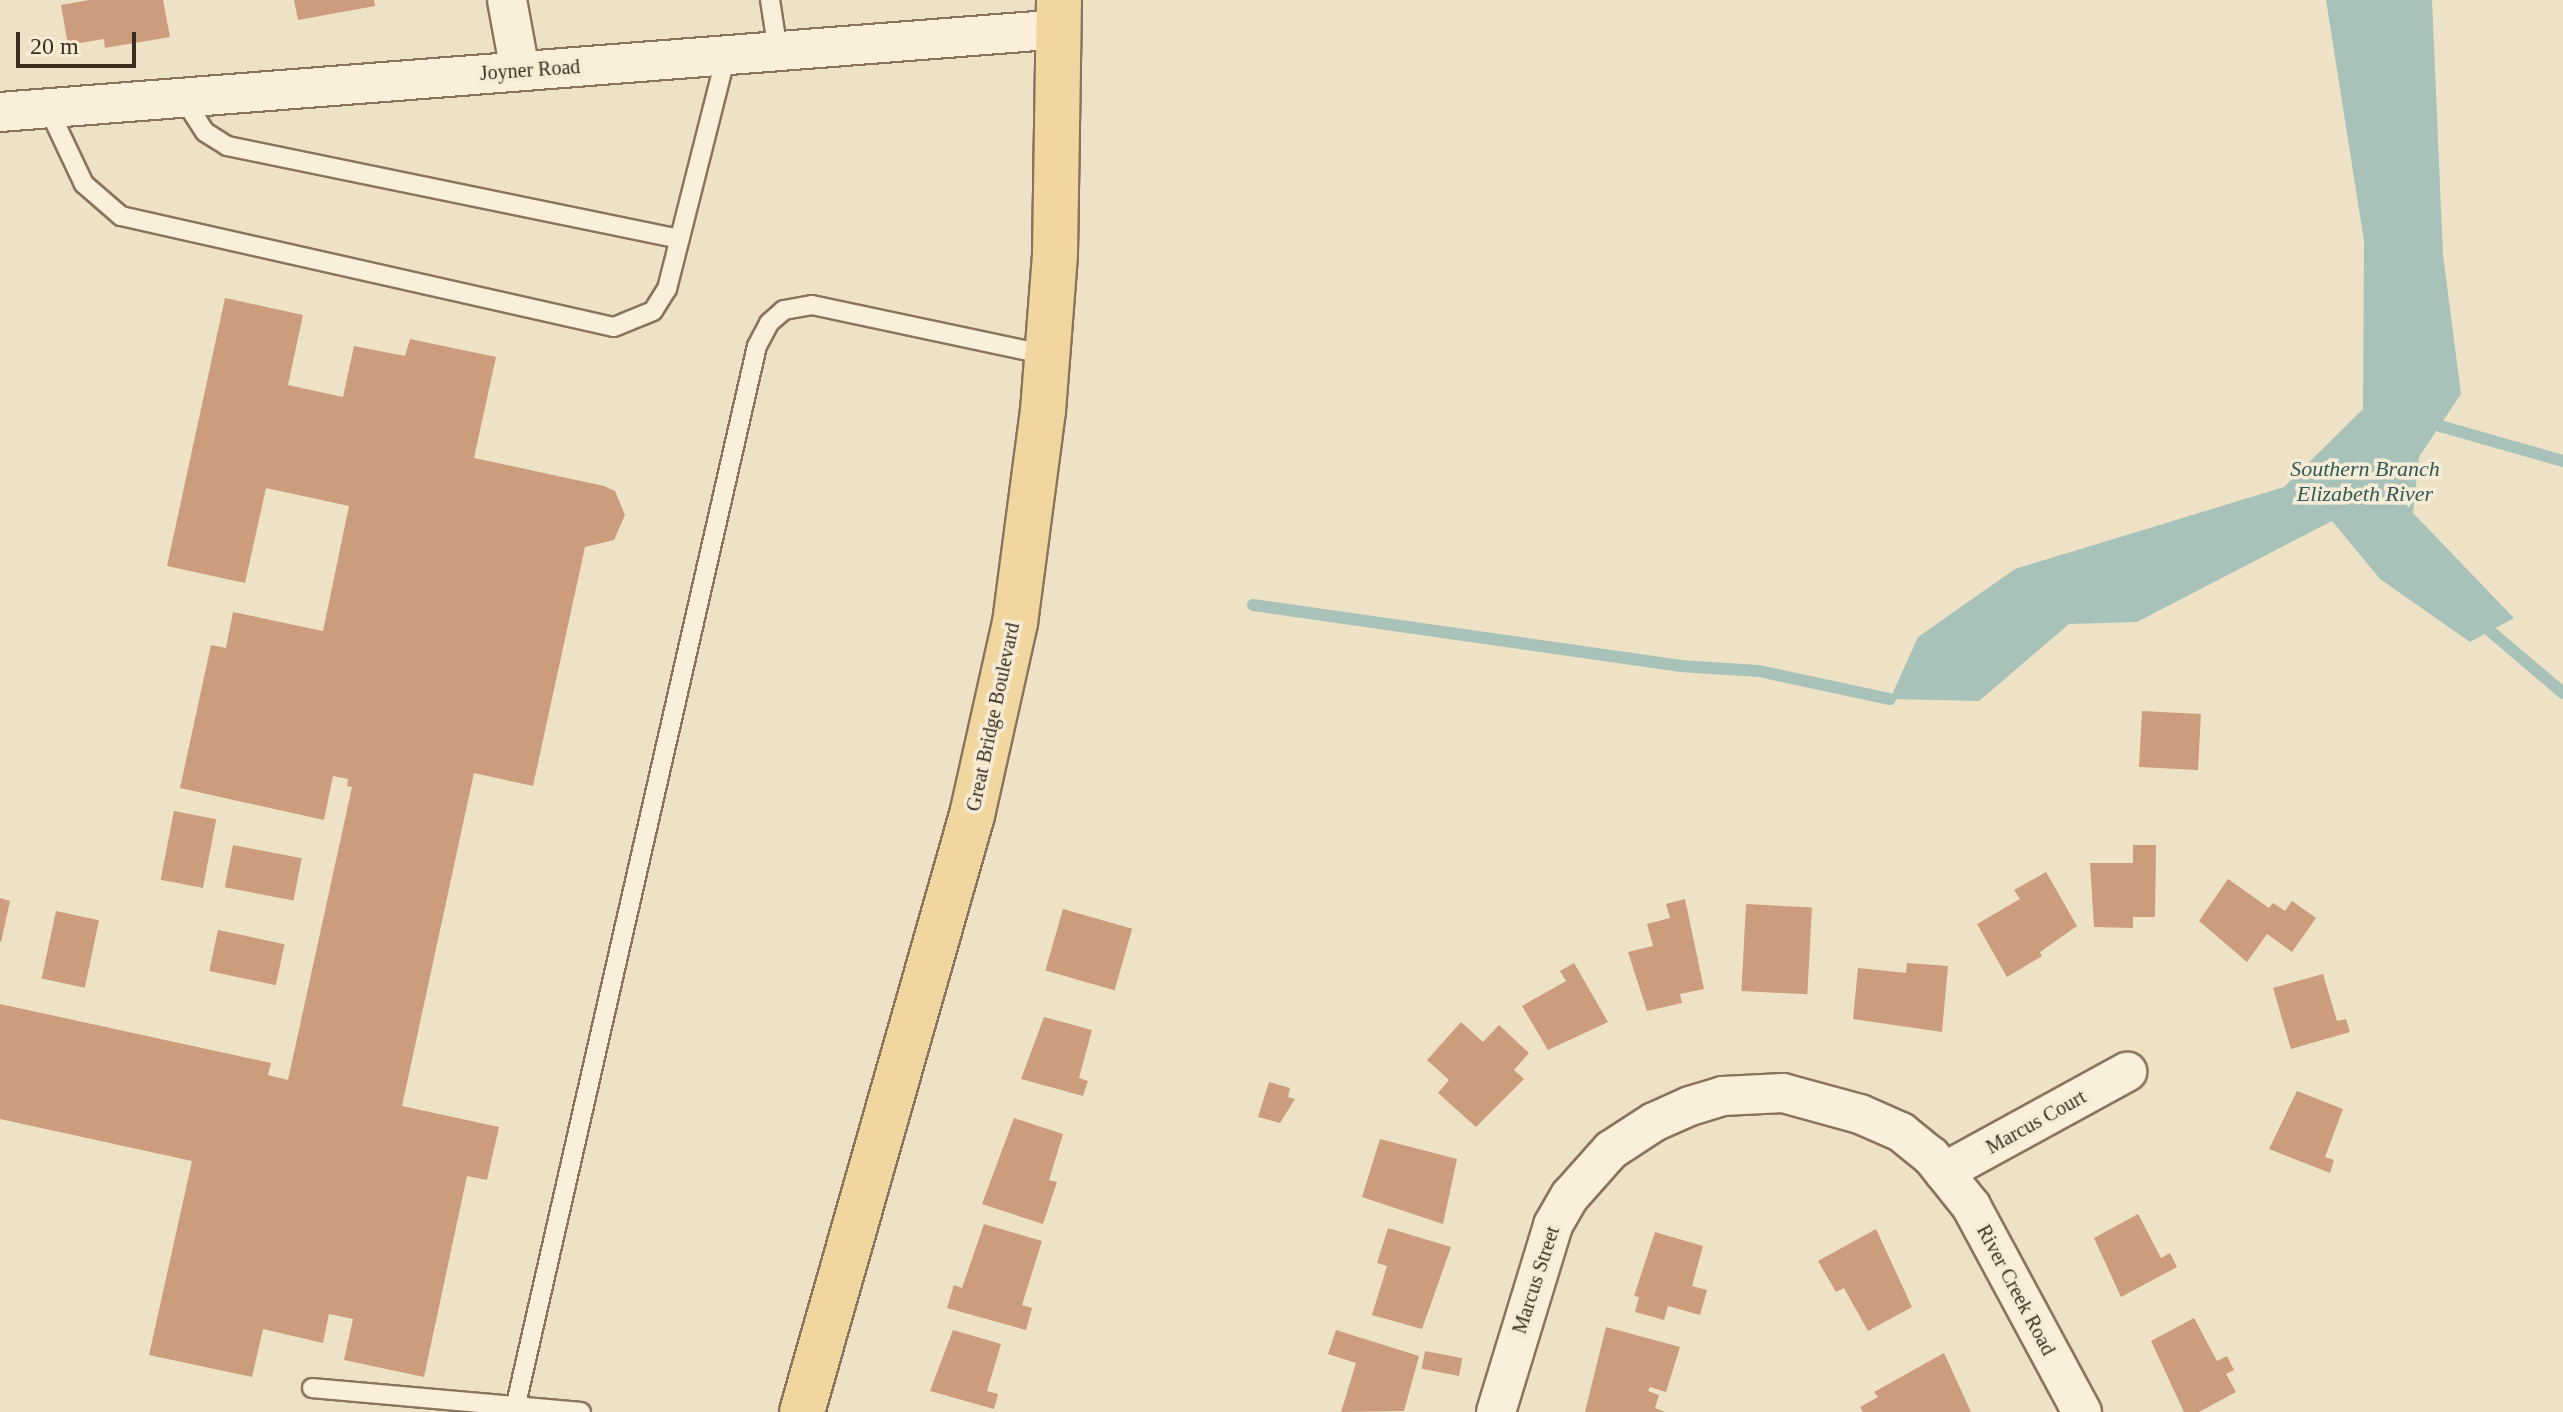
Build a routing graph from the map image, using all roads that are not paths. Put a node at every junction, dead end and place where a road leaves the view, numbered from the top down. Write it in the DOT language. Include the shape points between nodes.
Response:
graph roads {
  1 [pos="507,0"];
  2 [pos="770,0"];
  3 [pos="1060,14"];
  4 [pos="778,51"];
  5 [pos="726,55"];
  6 [pos="520,71"];
  7 [pos="183,98"];
  8 [pos="48,108"];
  9 [pos="0,112"];
  10 [pos="680,239"];
  11 [pos="1047,355"];
  12 [pos="2127,1072"];
  13 [pos="1944,1172"];
  14 [pos="312,1388"];
  15 [pos="516,1404"];
  16 [pos="581,1412"];
  17 [pos="802,1412"];
  18 [pos="1496,1412"];
  19 [pos="2082,1412"];
  1 -- 6 [label="street"];
  2 -- 4 [label="lane"];
  3 -- 4 [label="street, Joyner Road"];
  3 -- 11 [label="main road, Great Bridge Boulevard"];
  4 -- 5 [label="street, Joyner Road"];
  5 -- 6 [label="street, Joyner Road"];
  5 -- 10 [label="lane"];
  6 -- 7 [label="street, Joyner Road"];
  7 -- 8 [label="street, Joyner Road"];
  7 -- 10 [label="lane" via="205,132 227,146"];
  8 -- 9 [label="street, Joyner Road"];
  8 -- 10 [label="lane" via="84,184 121,216 614,327 653,311 667,289"];
  11 -- 15 [label="lane" via="812,305 784,310 769,323 757,346"];
  11 -- 17 [label="main road, Great Bridge Boulevard" via="1028,546 972,815"];
  12 -- 13 [label="street, Marcus Court"];
  13 -- 18 [label="street, Marcus Street" via="1901,1132 1860,1114 1783,1093 1723,1096 1654,1122 1611,1150 1570,1196 1553,1225"];
  13 -- 19 [label="street, River Creek Road" via="1971,1206"];
  14 -- 15 [label="lane"];
  15 -- 16 [label="lane"];
}
